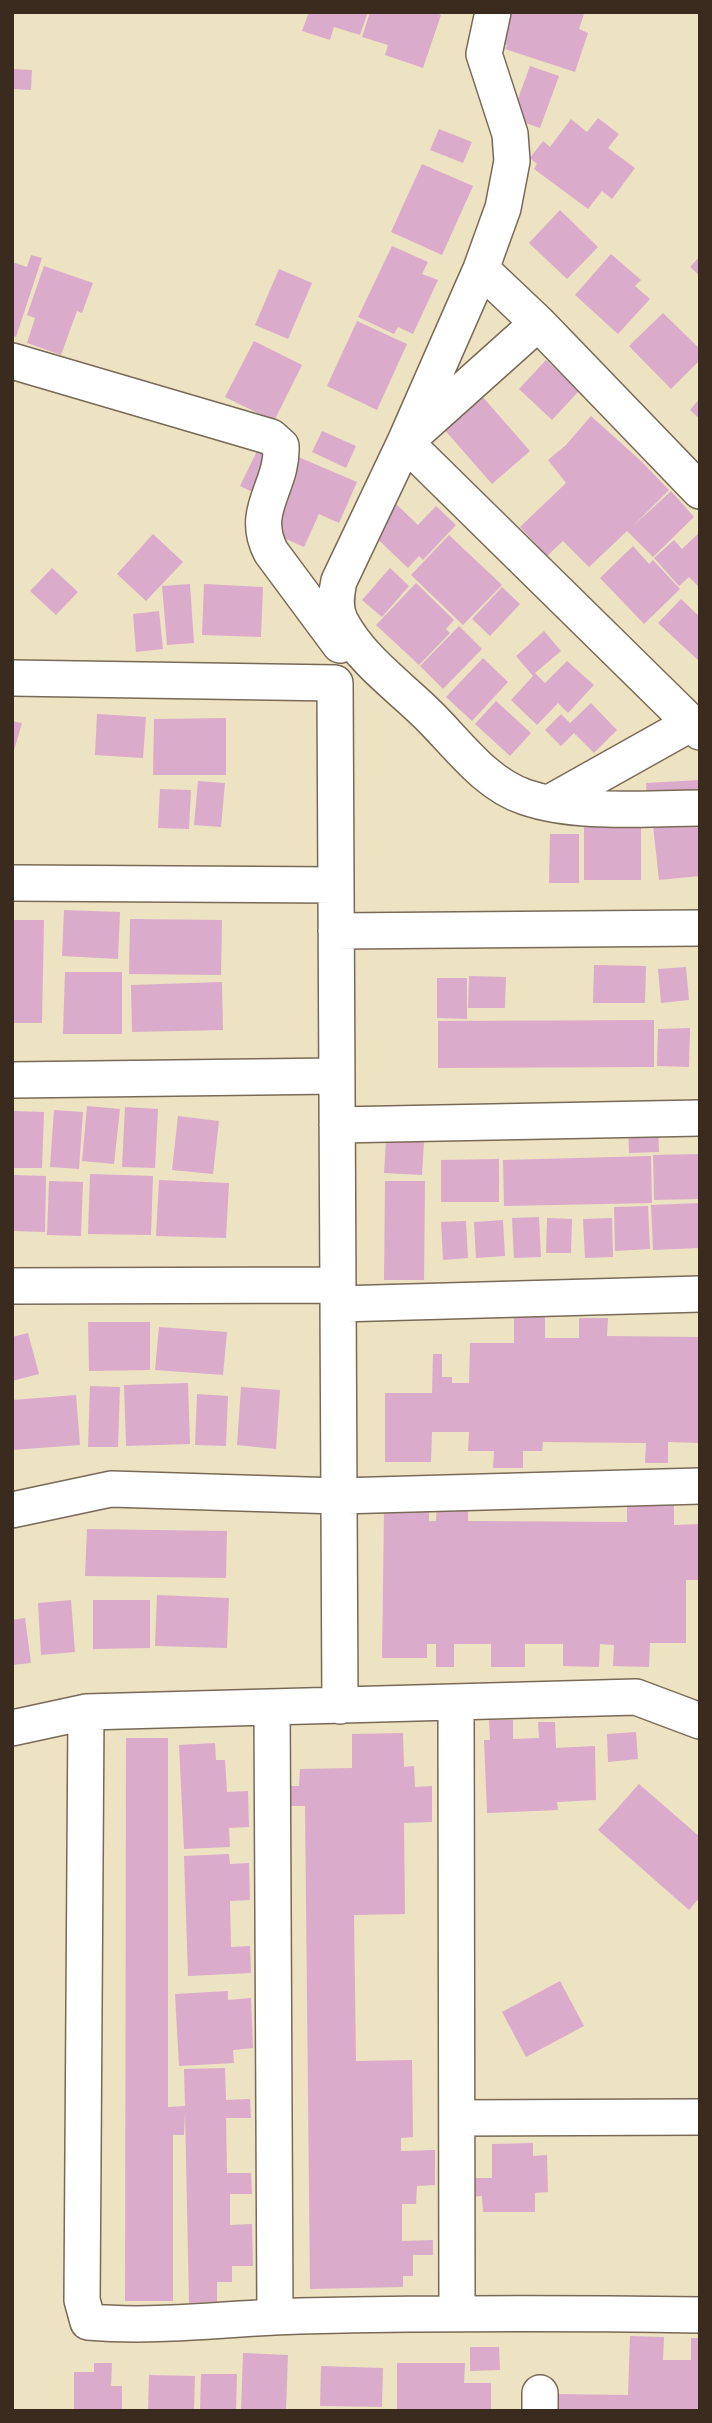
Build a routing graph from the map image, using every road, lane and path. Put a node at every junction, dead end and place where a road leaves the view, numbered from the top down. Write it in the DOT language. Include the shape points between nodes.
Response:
graph roads {
  1 [pos="493,12"];
  2 [pos="481,269"];
  3 [pos="538,323"];
  4 [pos="12,361"];
  5 [pos="405,442"];
  6 [pos="700,491"];
  7 [pos="379,669"];
  8 [pos="12,678"];
  9 [pos="695,728"];
  10 [pos="549,803"];
  11 [pos="700,808"];
  12 [pos="12,883"];
  13 [pos="336,885"];
  14 [pos="700,928"];
  15 [pos="337,930"];
  16 [pos="337,1076"];
  17 [pos="12,1080"];
  18 [pos="700,1118"];
  19 [pos="337,1125"];
  20 [pos="12,1286"];
  21 [pos="700,1294"];
  22 [pos="338,1295"];
  23 [pos="700,1486"];
  24 [pos="339,1496"];
  25 [pos="12,1510"];
  26 [pos="456,1702"];
  27 [pos="340,1706"];
  28 [pos="272,1708"];
  29 [pos="86,1712"];
  30 [pos="700,1721"];
  31 [pos="12,1728"];
  32 [pos="700,2117"];
  33 [pos="457,2118"];
  34 [pos="457,2313"];
  35 [pos="700,2315"];
  36 [pos="275,2317"];
  1 -- 2 [label="street" via="484,54 510,134 512,161 503,208"];
  2 -- 3 [label="street"];
  2 -- 5 [label="street"];
  3 -- 5 [label="street"];
  3 -- 6 [label="street"];
  4 -- 7 [label="street" via="271,437 281,446 281,458 261,522 264,539 331,636 344,650"];
  5 -- 7 [label="street" via="339,581 335,600 339,620"];
  5 -- 9 [label="street"];
  7 -- 10 [label="street" via="500,785"];
  8 -- 13 [label="street" via="335,683"];
  9 -- 10 [label="street"];
  10 -- 11 [label="street"];
  12 -- 13 [label="street"];
  13 -- 15 [label="street"];
  14 -- 15 [label="street"];
  15 -- 16 [label="street"];
  16 -- 17 [label="street"];
  16 -- 19 [label="street"];
  18 -- 19 [label="street"];
  19 -- 22 [label="street"];
  20 -- 22 [label="street"];
  21 -- 22 [label="street"];
  22 -- 24 [label="street"];
  23 -- 24 [label="street"];
  24 -- 25 [label="street" via="111,1489"];
  24 -- 27 [label="street"];
  26 -- 27 [label="street"];
  26 -- 30 [label="street" via="636,1697"];
  26 -- 33 [label="street"];
  27 -- 28 [label="street"];
  28 -- 29 [label="street"];
  28 -- 36 [label="street"];
  29 -- 31 [label="street"];
  29 -- 36 [label="street" via="82,2300 88,2322 129,2326"];
  32 -- 33 [label="street"];
  33 -- 34 [label="street"];
  34 -- 35 [label="street"];
  34 -- 36 [label="street"];
}
